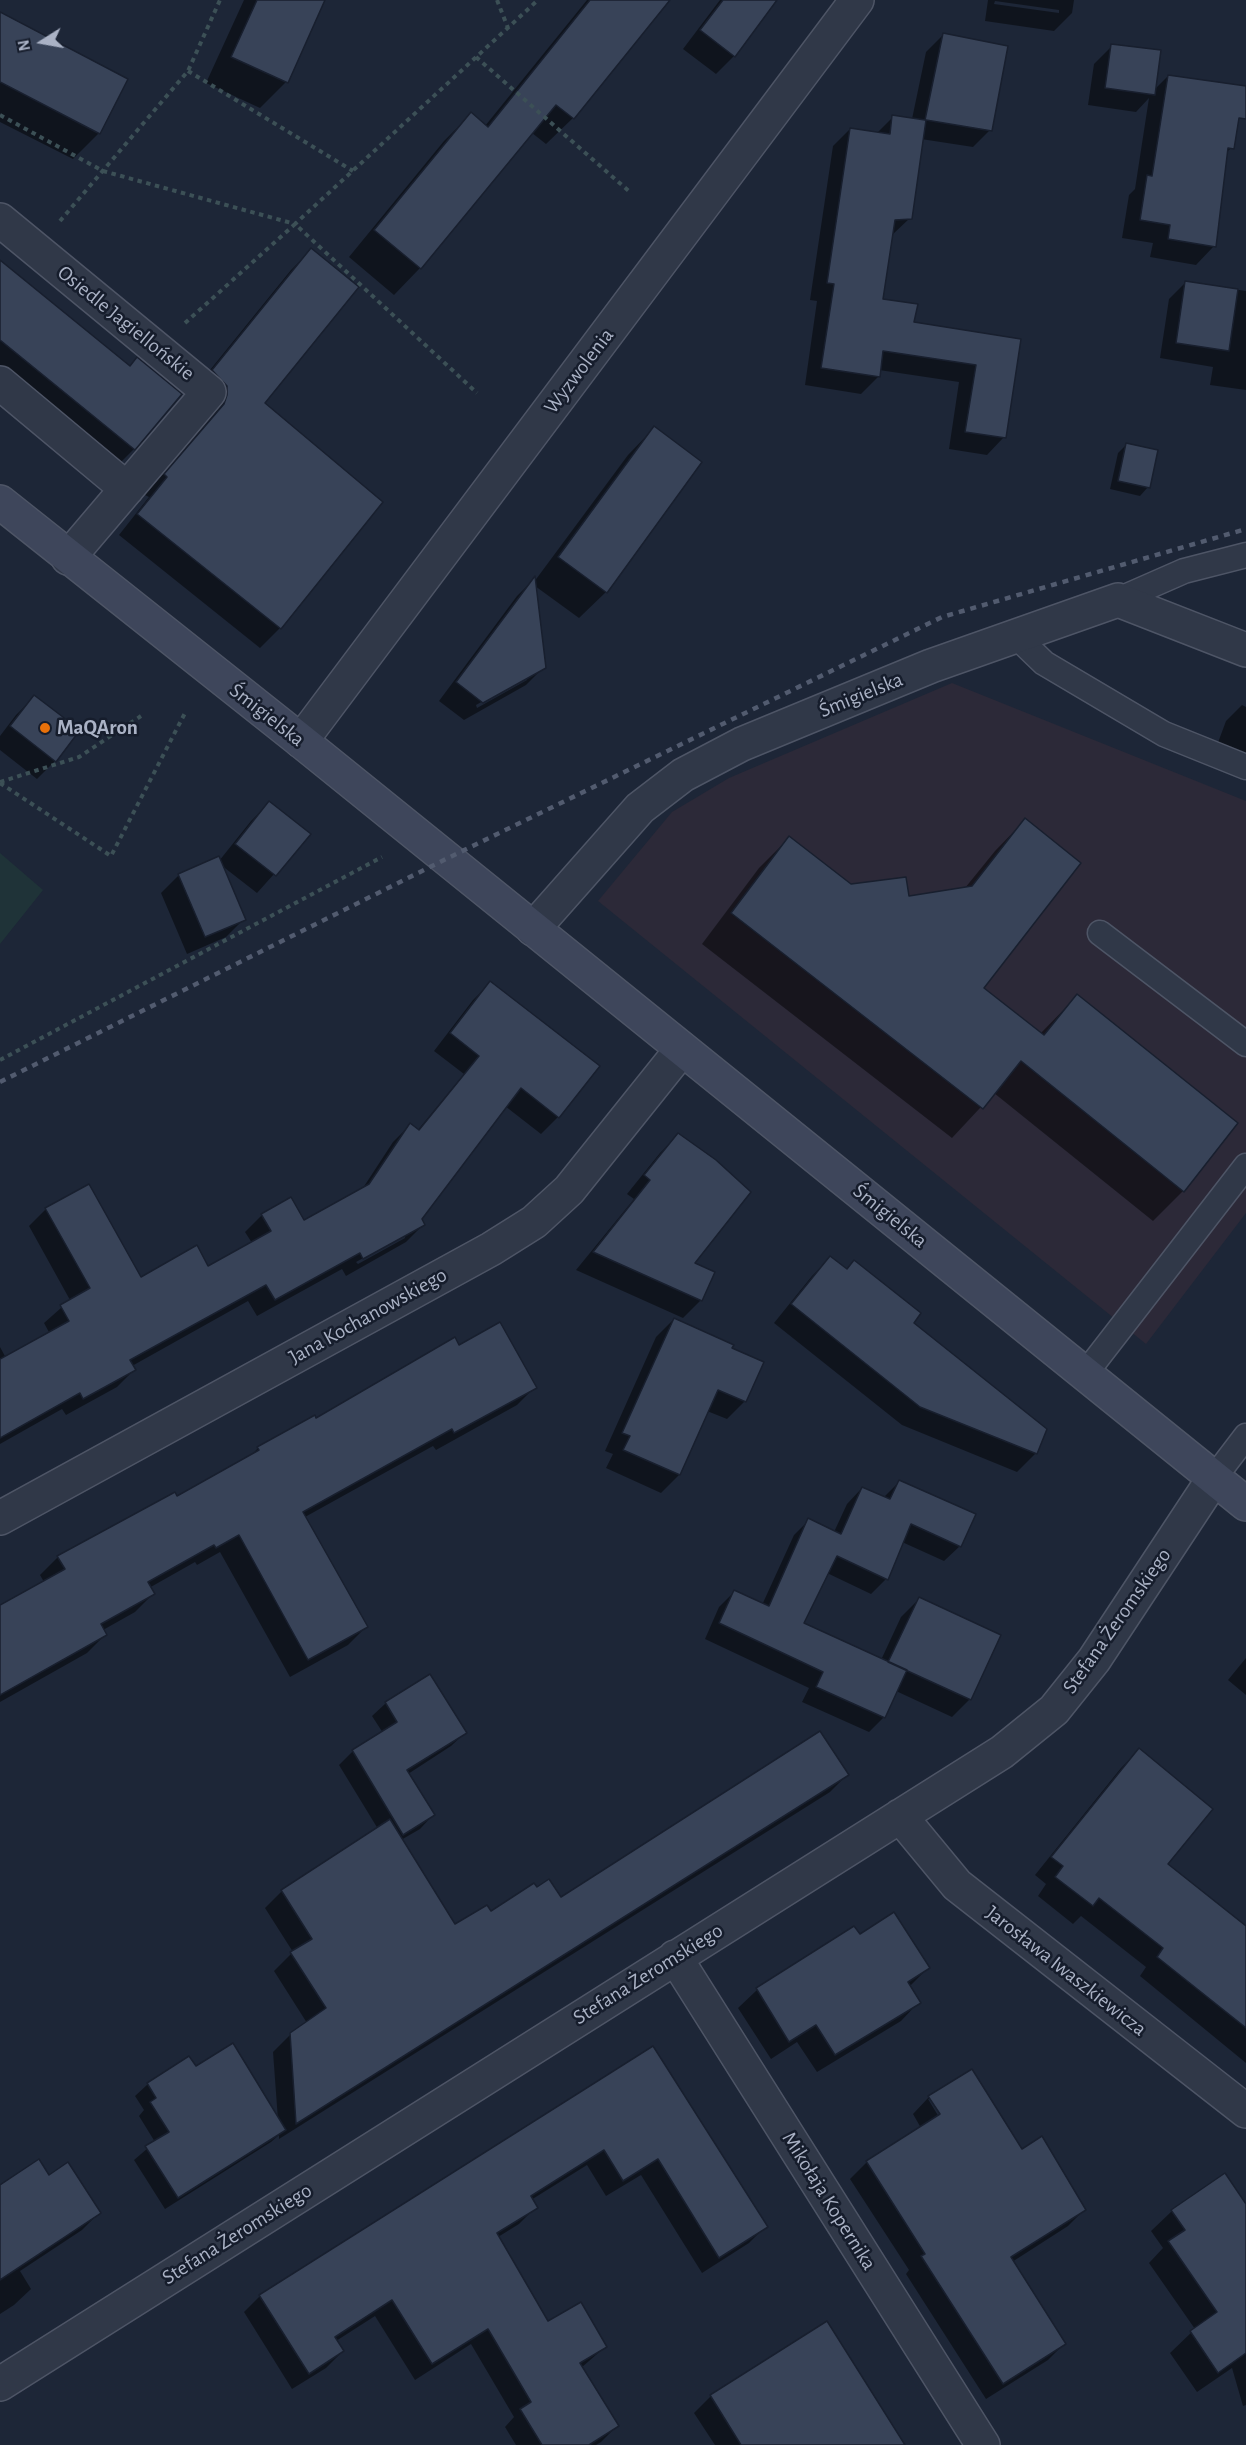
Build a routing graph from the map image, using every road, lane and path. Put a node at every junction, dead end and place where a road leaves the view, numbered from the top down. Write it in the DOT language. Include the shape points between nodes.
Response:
graph roads {
  1 [pos="220,0"];
  2 [pos="497,0"];
  3 [pos="538,0"];
  4 [pos="856,0"];
  5 [pos="508,28"];
  6 [pos="476,57"];
  7 [pos="188,71"];
  8 [pos="0,116"];
  9 [pos="104,171"];
  10 [pos="353,171"];
  11 [pos="631,193"];
  12 [pos="0,220"];
  13 [pos="295,224"];
  14 [pos="53,228"];
  15 [pos="177,331"];
  16 [pos="0,383"];
  17 [pos="477,393"];
  18 [pos="128,489"];
  19 [pos="0,502"];
  20 [pos="1246,555"];
  21 [pos="68,558"];
  22 [pos="1118,600"];
  23 [pos="1016,636"];
  24 [pos="1246,650"];
  25 [pos="185,713"];
  26 [pos="141,716"];
  27 [pos="301,741"];
  28 [pos="1246,767"];
  29 [pos="0,783"];
  30 [pos="383,857"];
  31 [pos="533,929"];
  32 [pos="1100,933"];
  33 [pos="1246,1044"];
  34 [pos="682,1048"];
  35 [pos="0,1060"];
  36 [pos="1246,1166"];
  37 [pos="1085,1374"];
  38 [pos="1246,1436"];
  39 [pos="1214,1478"];
  40 [pos="1246,1504"];
  41 [pos="0,1518"];
  42 [pos="900,1815"];
  43 [pos="675,1957"];
  44 [pos="1246,2112"];
  45 [pos="0,2384"];
  46 [pos="983,2445"];
  1 -- 7 [label="path"];
  2 -- 5 [label="path"];
  3 -- 5 [label="path"];
  4 -- 27 [label="street, Wyzwolenia"];
  5 -- 6 [label="path"];
  6 -- 10 [label="path"];
  6 -- 11 [label="path"];
  7 -- 9 [label="path"];
  7 -- 10 [label="path"];
  8 -- 9 [label="path"];
  9 -- 13 [label="path"];
  9 -- 14 [label="path"];
  10 -- 13 [label="path"];
  12 -- 18 [label="street, Osiedle Jagiellońskie" via="209,392"];
  13 -- 15 [label="path"];
  13 -- 17 [label="path"];
  16 -- 18 [label="street"];
  18 -- 21 [label="street, Osiedle Jagiellońskie"];
  19 -- 21 [label="street, Śmigielska"];
  20 -- 22 [label="lane" via="1184,571"];
  21 -- 27 [label="street, Śmigielska"];
  22 -- 23 [label="street, Śmigielska"];
  22 -- 24 [label="street"];
  23 -- 28 [label="lane" via="1044,663 1164,734"];
  23 -- 31 [label="street, Śmigielska" via="931,666 742,744 683,775 640,808"];
  25 -- 29 [label="path" via="111,856"];
  26 -- 29 [label="path" via="79,757"];
  27 -- 31 [label="street, Śmigielska"];
  30 -- 35 [label="path"];
  31 -- 34 [label="street, Śmigielska"];
  32 -- 33 [label="lane"];
  34 -- 37 [label="street, Śmigielska"];
  34 -- 41 [label="street, Jana Kochanowskiego" via="569,1190 534,1222"];
  36 -- 37 [label="lane"];
  37 -- 39 [label="street, Śmigielska"];
  38 -- 39 [label="lane"];
  39 -- 40 [label="street, Śmigielska"];
  39 -- 42 [label="street, Stefana Żeromskiego" via="1094,1660 1054,1710 1002,1752"];
  42 -- 43 [label="street, Stefana Żeromskiego"];
  42 -- 44 [label="street, Jarosława Iwaszkiewicza" via="957,1885"];
  43 -- 45 [label="street, Stefana Żeromskiego"];
  43 -- 46 [label="street, Mikołaja Kopernika"];
}
